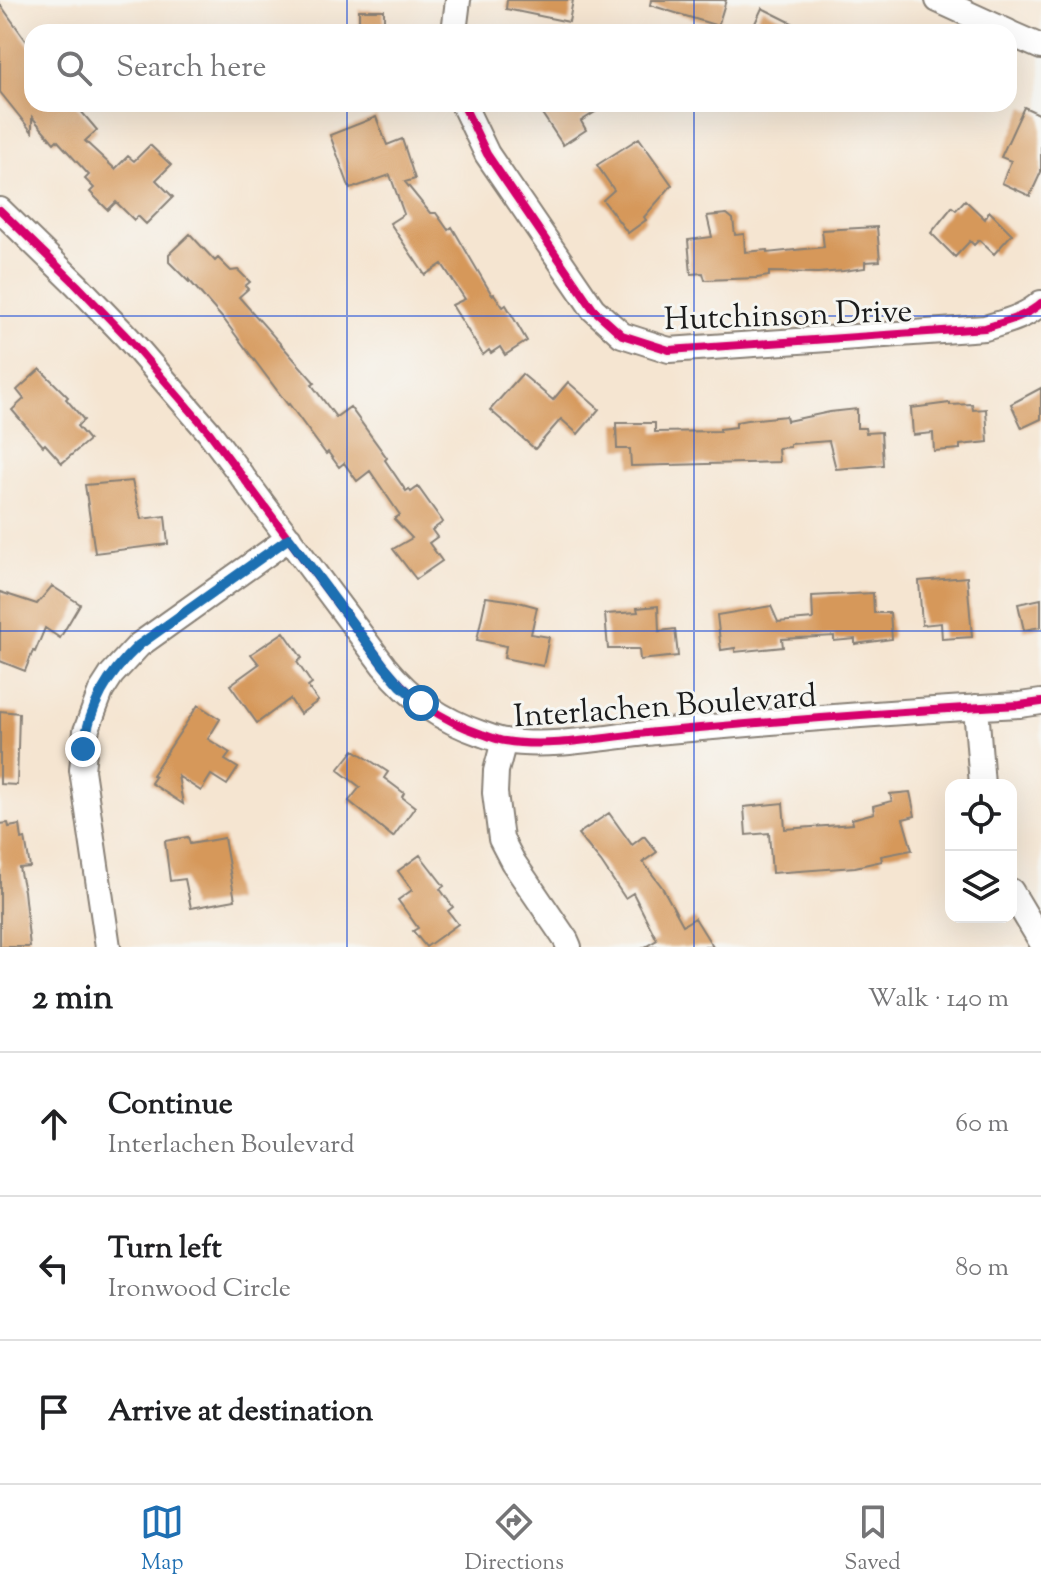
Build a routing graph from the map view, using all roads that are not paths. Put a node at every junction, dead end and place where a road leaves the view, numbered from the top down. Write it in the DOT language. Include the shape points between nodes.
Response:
graph roads {
  1 [pos="458,0"];
  2 [pos="938,0"];
  3 [pos="455,24"];
  4 [pos="990,24"];
  5 [pos="1017,36"];
  6 [pos="1041,47"];
  7 [pos="467,112"];
  8 [pos="0,210"];
  9 [pos="1041,303"];
  10 [pos="289,538"];
  11 [pos="1041,702"];
  12 [pos="976,707"];
  13 [pos="504,741"];
  14 [pos="982,779"];
  15 [pos="1017,901"];
  16 [pos="1041,941"];
  17 [pos="108,947"];
  18 [pos="569,947"];
  1 -- 3 [label="street"];
  2 -- 4 [label="street"];
  5 -- 6 [label="street"];
  7 -- 9 [label="street, Hutchinson Drive" via="487,154 593,309 622,335 669,350 985,328"];
  8 -- 10 [label="street, Interlachen Boulevard" via="128,338 209,432"];
  10 -- 13 [label="street, Interlachen Boulevard" via="401,686 443,718"];
  10 -- 17 [label="street" via="139,645 101,691 86,731 82,770"];
  11 -- 12 [label="street, Interlachen Boulevard"];
  12 -- 13 [label="street, Interlachen Boulevard" via="538,744"];
  12 -- 14 [label="street"];
  13 -- 18 [label="street" via="495,793 501,839"];
  15 -- 16 [label="street"];
}
